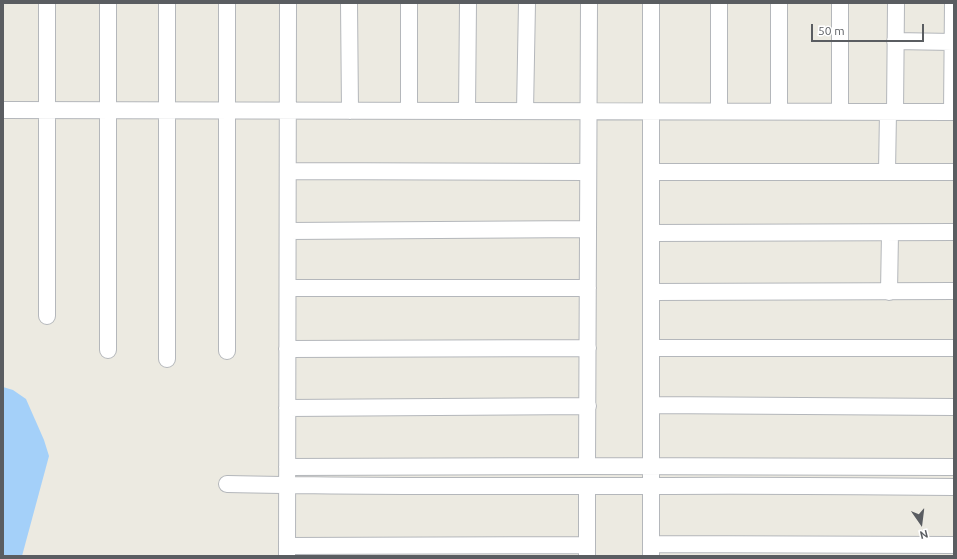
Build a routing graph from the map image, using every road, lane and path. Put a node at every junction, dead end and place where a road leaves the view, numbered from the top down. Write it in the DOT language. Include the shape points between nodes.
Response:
graph roads {
  1 [pos="47,3"];
  2 [pos="108,3"];
  3 [pos="167,3"];
  4 [pos="227,3"];
  5 [pos="288,3"];
  6 [pos="350,3"];
  7 [pos="409,3"];
  8 [pos="468,3"];
  9 [pos="527,3"];
  10 [pos="589,3"];
  11 [pos="651,3"];
  12 [pos="719,3"];
  13 [pos="779,3"];
  14 [pos="840,3"];
  15 [pos="896,3"];
  16 [pos="953,3"];
  17 [pos="895,41"];
  18 [pos="953,42"];
  19 [pos="3,110"];
  20 [pos="47,110"];
  21 [pos="108,111"];
  22 [pos="167,111"];
  23 [pos="227,111"];
  24 [pos="288,111"];
  25 [pos="350,111"];
  26 [pos="409,111"];
  27 [pos="467,111"];
  28 [pos="525,111"];
  29 [pos="588,111"];
  30 [pos="651,111"];
  31 [pos="779,111"];
  32 [pos="719,112"];
  33 [pos="840,112"];
  34 [pos="892,112"];
  35 [pos="953,112"];
  36 [pos="288,171"];
  37 [pos="588,172"];
  38 [pos="651,172"];
  39 [pos="887,172"];
  40 [pos="954,172"];
  41 [pos="588,230"];
  42 [pos="288,231"];
  43 [pos="954,232"];
  44 [pos="652,233"];
  45 [pos="890,233"];
  46 [pos="288,288"];
  47 [pos="588,288"];
  48 [pos="651,292"];
  49 [pos="889,292"];
  50 [pos="954,292"];
  51 [pos="47,316"];
  52 [pos="588,348"];
  53 [pos="651,348"];
  54 [pos="954,348"];
  55 [pos="287,349"];
  56 [pos="108,350"];
  57 [pos="227,352"];
  58 [pos="167,359"];
  59 [pos="651,405"];
  60 [pos="588,406"];
  61 [pos="954,407"];
  62 [pos="287,408"];
  63 [pos="587,466"];
  64 [pos="651,466"];
  65 [pos="287,467"];
  66 [pos="954,467"];
  67 [pos="227,484"];
  68 [pos="287,485"];
  69 [pos="587,486"];
  70 [pos="651,486"];
  71 [pos="954,487"];
  72 [pos="954,545"];
  73 [pos="587,550"];
  74 [pos="651,550"];
  75 [pos="287,551"];
  1 -- 20 [label="street"];
  2 -- 21 [label="street"];
  3 -- 22 [label="street"];
  4 -- 23 [label="street"];
  5 -- 24 [label="street"];
  6 -- 25 [label="street"];
  7 -- 26 [label="street"];
  8 -- 27 [label="street"];
  9 -- 28 [label="street"];
  10 -- 29 [label="street"];
  11 -- 30 [label="street"];
  12 -- 32 [label="street"];
  13 -- 31 [label="street"];
  14 -- 33 [label="street"];
  15 -- 17 [label="street"];
  16 -- 18 [label="street"];
  17 -- 18 [label="street"];
  17 -- 34 [label="street"];
  18 -- 35 [label="street"];
  19 -- 20 [label="street"];
  20 -- 21 [label="street"];
  20 -- 51 [label="street"];
  21 -- 22 [label="street"];
  21 -- 56 [label="street"];
  22 -- 23 [label="street"];
  22 -- 58 [label="street"];
  23 -- 24 [label="street"];
  23 -- 57 [label="street"];
  24 -- 25 [label="street"];
  24 -- 36 [label="street"];
  25 -- 26 [label="street"];
  26 -- 27 [label="street"];
  27 -- 28 [label="street"];
  28 -- 29 [label="street"];
  29 -- 30 [label="street"];
  29 -- 37 [label="street"];
  30 -- 32 [label="street"];
  30 -- 38 [label="street"];
  31 -- 32 [label="street"];
  31 -- 33 [label="street"];
  33 -- 34 [label="street"];
  34 -- 35 [label="street"];
  34 -- 39 [label="street"];
  36 -- 37 [label="street"];
  36 -- 42 [label="street"];
  37 -- 41 [label="street"];
  38 -- 39 [label="street"];
  38 -- 44 [label="street"];
  39 -- 40 [label="street"];
  41 -- 42 [label="street"];
  41 -- 47 [label="street"];
  42 -- 46 [label="street"];
  43 -- 45 [label="street"];
  44 -- 45 [label="street"];
  44 -- 48 [label="street"];
  45 -- 49 [label="street"];
  46 -- 47 [label="street"];
  46 -- 55 [label="street"];
  47 -- 52 [label="street"];
  48 -- 49 [label="street"];
  48 -- 53 [label="street"];
  49 -- 50 [label="street"];
  52 -- 55 [label="street"];
  52 -- 60 [label="street"];
  53 -- 54 [label="street"];
  53 -- 59 [label="street"];
  55 -- 62 [label="street"];
  59 -- 61 [label="street"];
  59 -- 64 [label="street"];
  60 -- 62 [label="street"];
  60 -- 63 [label="street"];
  62 -- 65 [label="street"];
  63 -- 64 [label="street"];
  63 -- 65 [label="street"];
  64 -- 66 [label="street"];
  64 -- 70 [label="street"];
  65 -- 68 [label="street"];
  67 -- 68 [label="street"];
  68 -- 69 [label="street"];
  68 -- 75 [label="street"];
  69 -- 70 [label="street"];
  69 -- 73 [label="street"];
  70 -- 71 [label="street"];
  70 -- 74 [label="street"];
  72 -- 74 [label="street"];
  73 -- 75 [label="street"];
}
